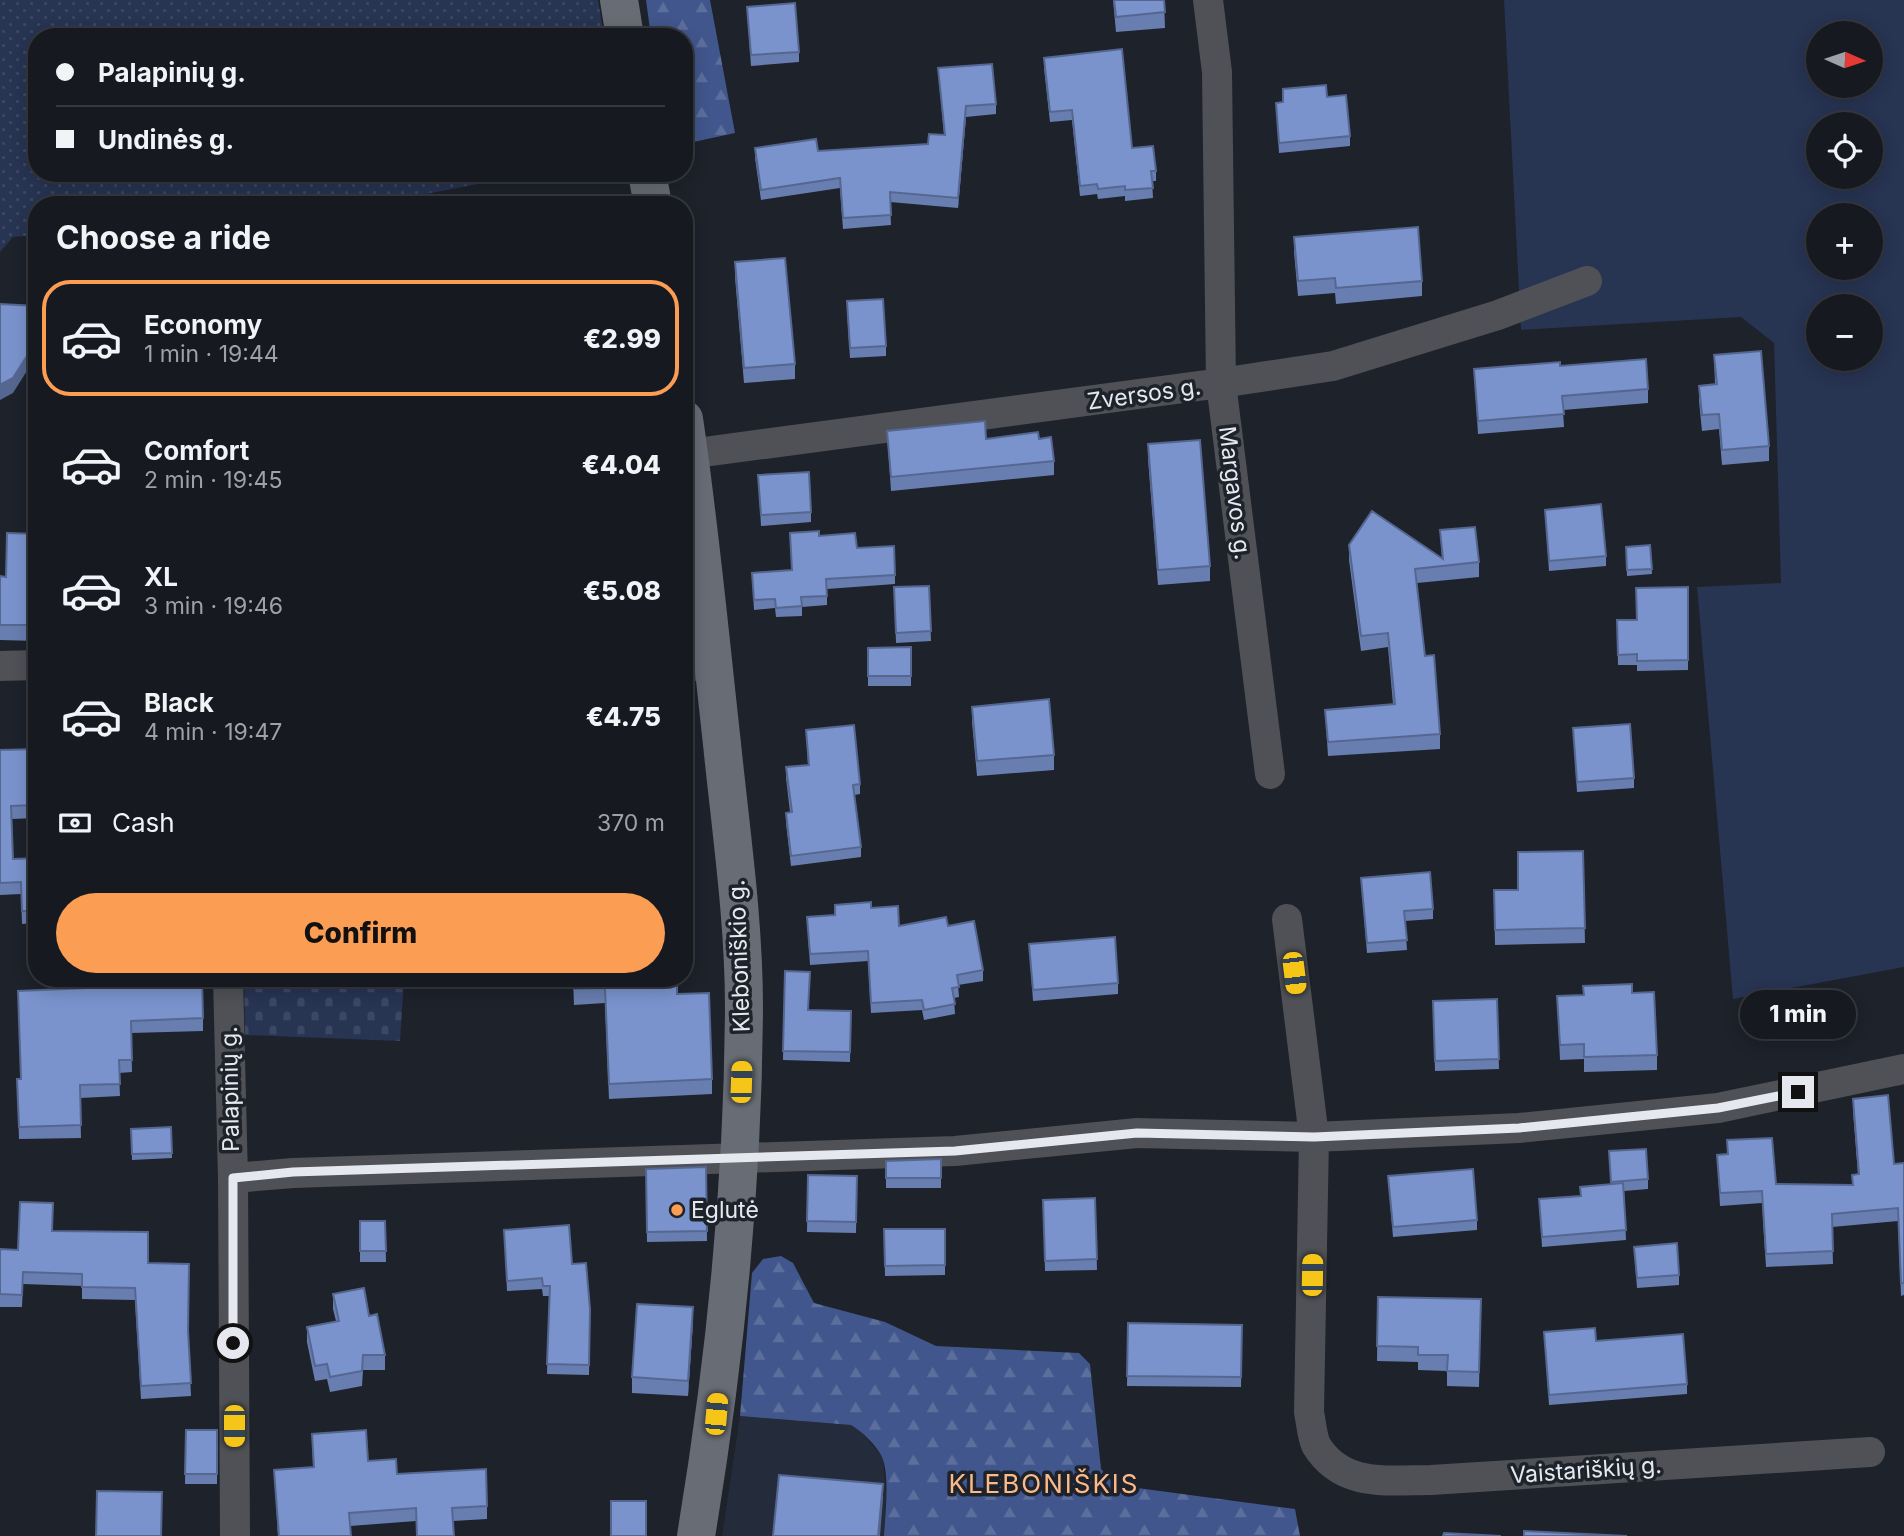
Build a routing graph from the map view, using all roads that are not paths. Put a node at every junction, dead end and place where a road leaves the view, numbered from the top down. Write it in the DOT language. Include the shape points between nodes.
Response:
graph roads {
  1 [pos="620,0"];
  2 [pos="1208,0"];
  3 [pos="624,28"];
  4 [pos="1587,281"];
  5 [pos="1222,383"];
  6 [pos="693,435"];
  7 [pos="693,551"];
  8 [pos="28,665"];
  9 [pos="0,666"];
  10 [pos="699,666"];
  11 [pos="1270,774"];
  12 [pos="1287,919"];
  13 [pos="228,987"];
  14 [pos="1904,1069"];
  15 [pos="1314,1137"];
  16 [pos="738,1157"];
  17 [pos="233,1178"];
  18 [pos="1870,1452"];
  19 [pos="234,1536"];
  20 [pos="696,1536"];
  1 -- 3 [label="street"];
  2 -- 5 [label="street, Margavos g." via="1217,72"];
  4 -- 5 [label="street, Zversos g." via="1498,315 1333,366"];
  5 -- 6 [label="street, Zversos g."];
  5 -- 11 [label="street, Margavos g."];
  7 -- 10 [label="street, Kleboniškio g."];
  8 -- 9 [label="street"];
  10 -- 16 [label="street, Kleboniškio g." via="739,916 744,1007"];
  12 -- 15 [label="street"];
  13 -- 17 [label="street, Palapinių g."];
  14 -- 15 [label="street" via="1718,1108 1519,1128"];
  15 -- 16 [label="street" via="1137,1133 955,1151"];
  15 -- 18 [label="street, Vaistariškių g." via="1309,1412 1315,1443 1332,1464 1350,1476 1445,1479"];
  16 -- 17 [label="street" via="293,1172"];
  16 -- 20 [label="street, Kleboniškio g." via="716,1414"];
  17 -- 19 [label="street, Palapinių g."];
}
